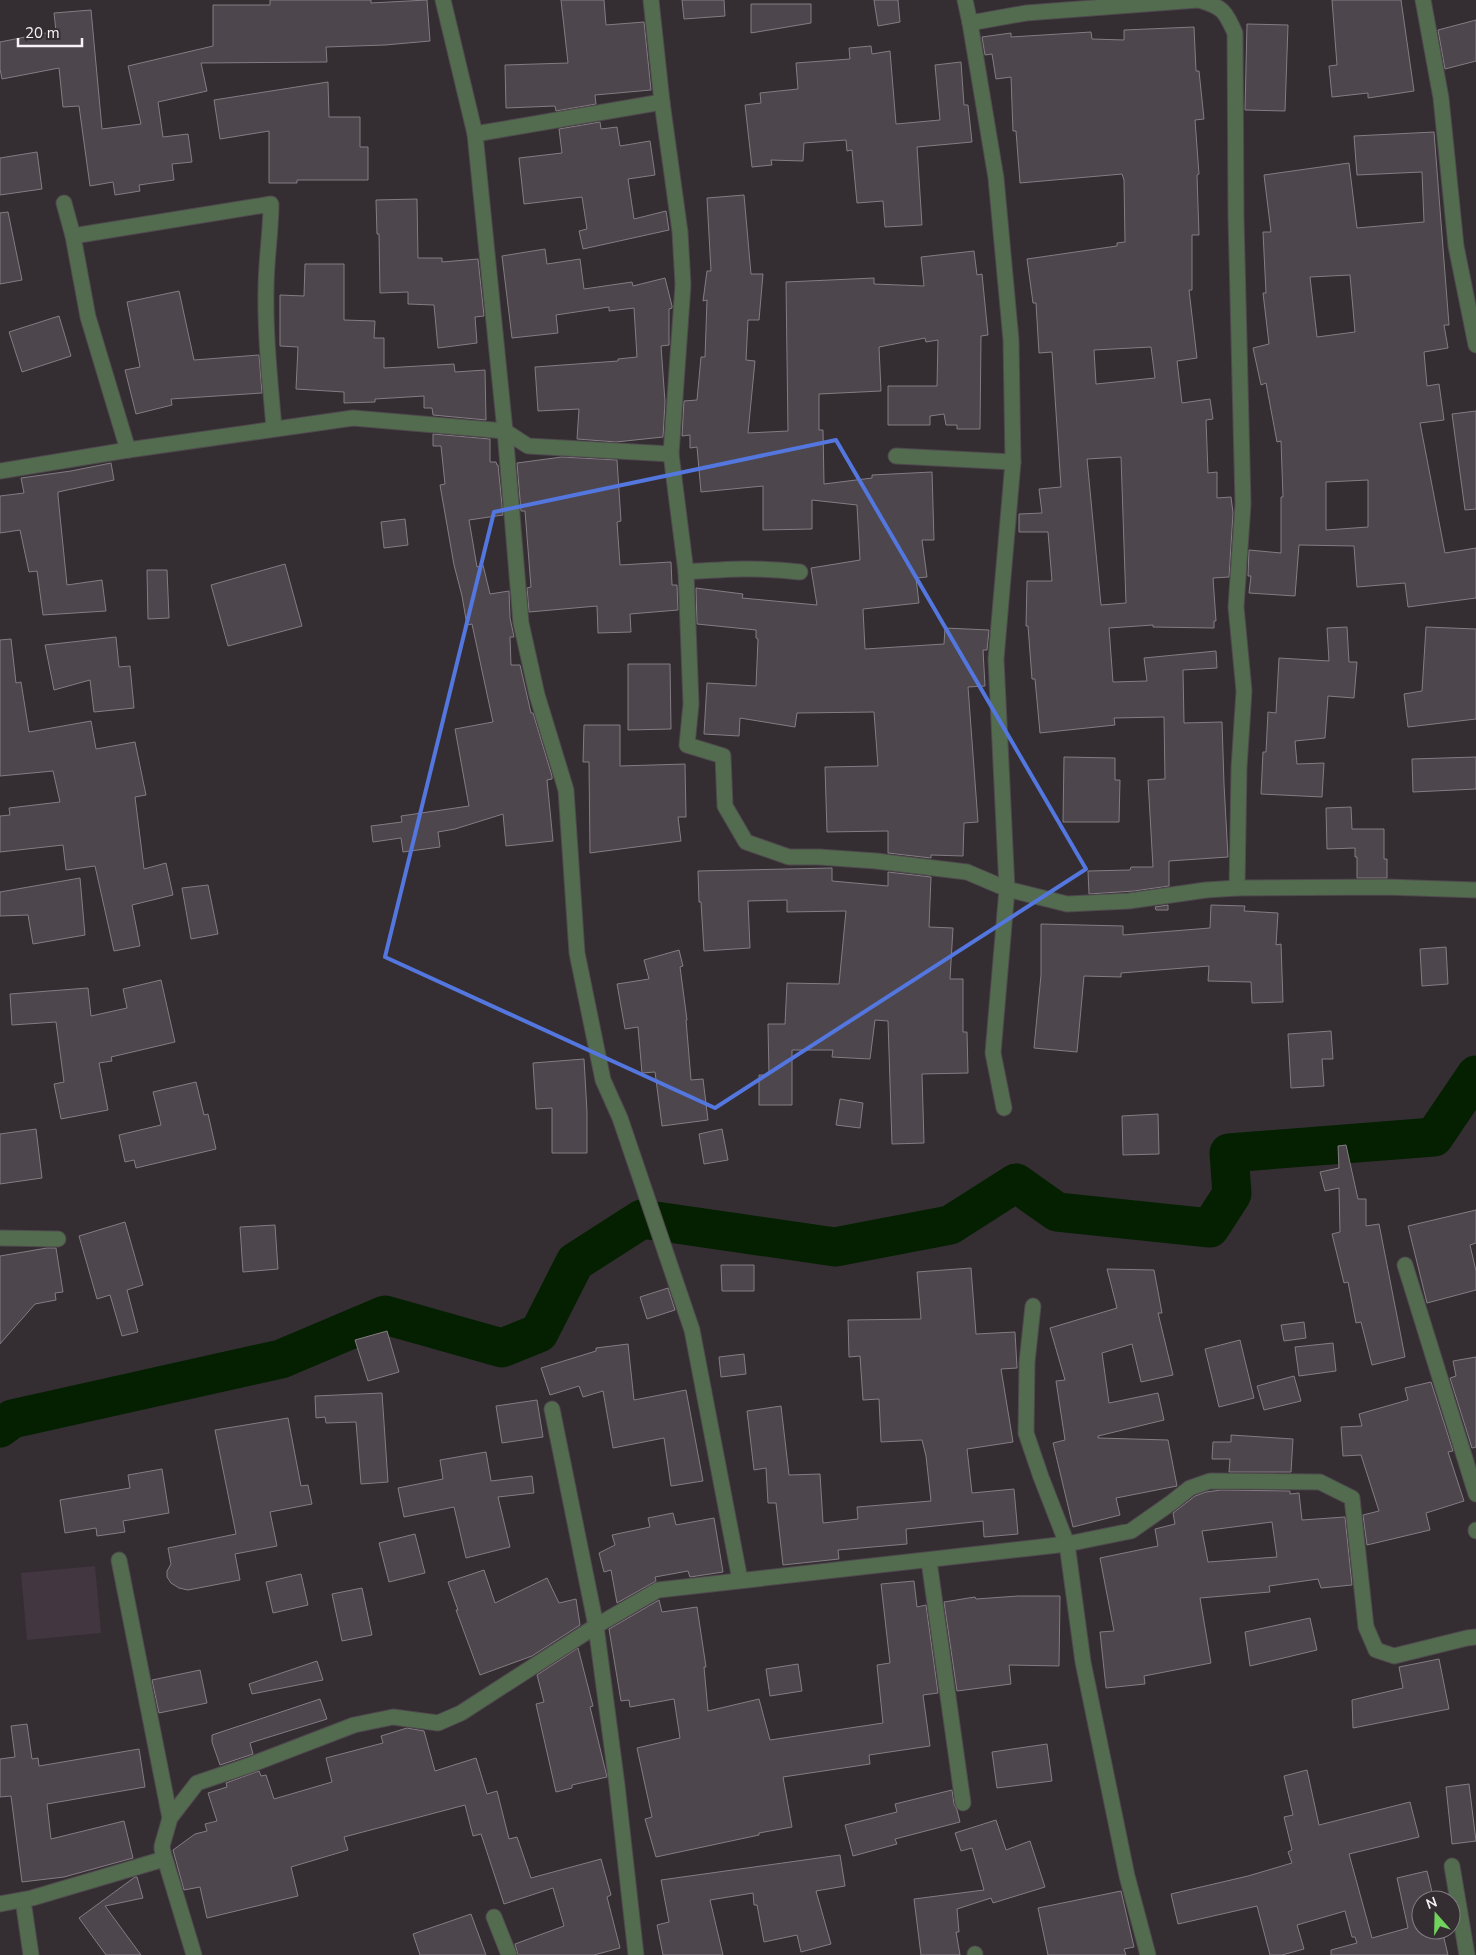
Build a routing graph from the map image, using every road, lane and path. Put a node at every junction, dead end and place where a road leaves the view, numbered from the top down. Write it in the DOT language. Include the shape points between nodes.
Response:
graph roads {
  1 [pos="443,0"];
  2 [pos="651,0"];
  3 [pos="965,0"];
  4 [pos="1199,0"];
  5 [pos="1423,0"];
  6 [pos="970,23"];
  7 [pos="662,102"];
  8 [pos="475,134"];
  9 [pos="64,203"];
  10 [pos="73,236"];
  11 [pos="1476,345"];
  12 [pos="274,428"];
  13 [pos="505,431"];
  14 [pos="128,450"];
  15 [pos="671,454"];
  16 [pos="896,456"];
  17 [pos="1013,462"];
  18 [pos="0,472"];
  19 [pos="686,572"];
  20 [pos="800,572"];
  21 [pos="1238,888"];
  22 [pos="1008,889"];
  23 [pos="1476,890"];
  24 [pos="1004,1108"];
  25 [pos="0,1238"];
  26 [pos="58,1239"];
  27 [pos="1405,1265"];
  28 [pos="1033,1306"];
  29 [pos="552,1409"];
  30 [pos="1476,1494"];
  31 [pos="1068,1544"];
  32 [pos="119,1560"];
  33 [pos="929,1561"];
  34 [pos="740,1580"];
  35 [pos="596,1626"];
  36 [pos="1476,1637"];
  37 [pos="963,1803"];
  38 [pos="170,1818"];
  39 [pos="162,1846"];
  40 [pos="1452,1866"];
  41 [pos="23,1900"];
  42 [pos="0,1904"];
  43 [pos="494,1917"];
  44 [pos="31,1955"];
  45 [pos="194,1955"];
  46 [pos="509,1955"];
  47 [pos="636,1955"];
  48 [pos="1148,1955"];
  49 [pos="1467,1955"];
  1 -- 8 [label="street"];
  2 -- 7 [label="street"];
  3 -- 6 [label="street"];
  4 -- 6 [label="street" via="1026,13"];
  4 -- 21 [label="street" via="1217,5 1235,33 1243,504 1236,607 1244,691 1239,768"];
  5 -- 11 [label="street" via="1441,98 1456,246"];
  6 -- 17 [label="street" via="996,178 1011,340"];
  7 -- 8 [label="street"];
  7 -- 15 [label="street" via="680,232 683,285"];
  8 -- 13 [label="street"];
  9 -- 10 [label="street"];
  10 -- 12 [label="street" via="270,204 266,340"];
  10 -- 14 [label="street" via="88,317"];
  12 -- 13 [label="street" via="353,418"];
  12 -- 14 [label="street"];
  13 -- 15 [label="street" via="528,446"];
  13 -- 34 [label="street" via="521,623 537,695 566,790 576,953 603,1080 620,1118 692,1330"];
  14 -- 18 [label="street"];
  15 -- 19 [label="street"];
  16 -- 17 [label="street"];
  17 -- 22 [label="street" via="996,659"];
  19 -- 20 [label="street" via="740,568"];
  19 -- 22 [label="street" via="691,704 688,745 723,756 725,806 746,842 789,857 819,856 966,872"];
  21 -- 22 [label="street" via="1129,901 1067,904"];
  21 -- 23 [label="street"];
  22 -- 24 [label="street" via="993,1053"];
  25 -- 26 [label="street"];
  27 -- 30 [label="street"];
  28 -- 31 [label="street" via="1027,1362 1026,1433"];
  29 -- 35 [label="street"];
  31 -- 33 [label="street"];
  31 -- 36 [label="street" via="1131,1531 1190,1488 1210,1481 1320,1482 1352,1498 1366,1628 1376,1650 1394,1656"];
  31 -- 48 [label="street" via="1083,1662 1127,1876"];
  32 -- 38 [label="street"];
  33 -- 34 [label="street"];
  33 -- 37 [label="street"];
  34 -- 35 [label="street" via="658,1590"];
  35 -- 38 [label="street" via="461,1713 438,1723 393,1717 354,1725 198,1783"];
  35 -- 47 [label="street"];
  38 -- 39 [label="street"];
  39 -- 41 [label="street" via="164,1859"];
  39 -- 45 [label="street"];
  40 -- 49 [label="street"];
  41 -- 42 [label="street"];
  41 -- 44 [label="street"];
  43 -- 46 [label="street"];
}
